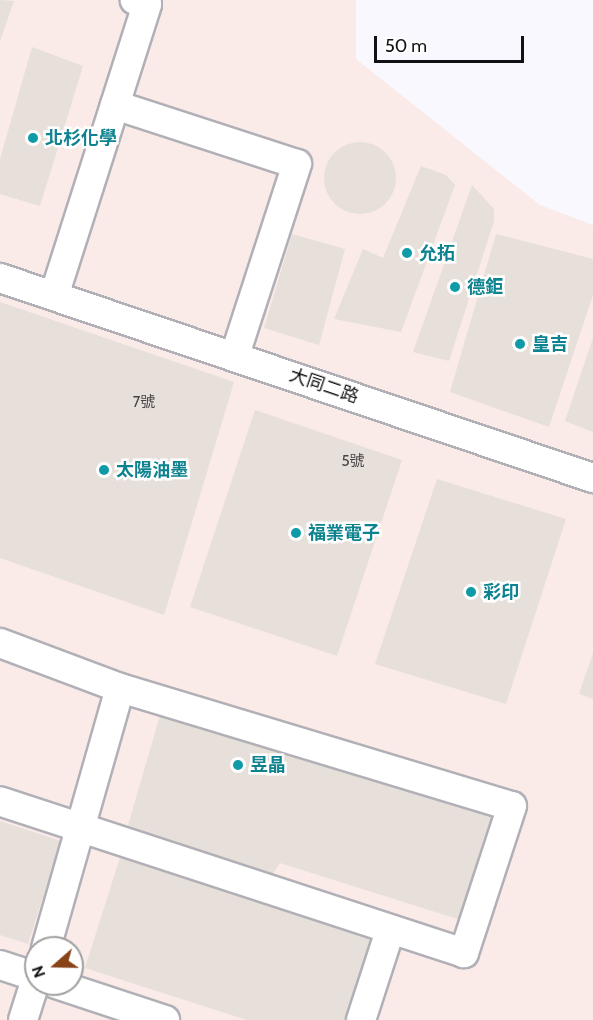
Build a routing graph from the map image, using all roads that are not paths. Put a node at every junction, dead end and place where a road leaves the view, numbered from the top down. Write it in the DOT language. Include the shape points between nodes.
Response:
graph roads {
  1 [pos="135,0"];
  2 [pos="115,105"];
  3 [pos="0,278"];
  4 [pos="54,296"];
  5 [pos="235,355"];
  6 [pos="593,478"];
  7 [pos="0,643"];
  8 [pos="120,688"];
  9 [pos="0,801"];
  10 [pos="83,827"];
  11 [pos="390,931"];
  12 [pos="49,936"];
  13 [pos="0,965"];
  14 [pos="24,974"];
  15 [pos="84,993"];
  16 [pos="30,996"];
  17 [pos="23,1020"];
  18 [pos="165,1020"];
  19 [pos="361,1020"];
  1 -- 2 [label="street" via="147,4"];
  2 -- 4 [label="street"];
  2 -- 5 [label="street" via="297,164"];
  3 -- 4 [label="street, 大同二路"];
  4 -- 5 [label="street, 大同二路"];
  5 -- 6 [label="street, 大同二路"];
  7 -- 8 [label="street"];
  8 -- 10 [label="street"];
  8 -- 11 [label="street" via="512,807 464,954"];
  9 -- 10 [label="street"];
  10 -- 11 [label="street"];
  10 -- 12 [label="street"];
  11 -- 19 [label="street"];
  13 -- 14 [label="street"];
  15 -- 18 [label="street"];
  16 -- 17 [label="street"];
}
